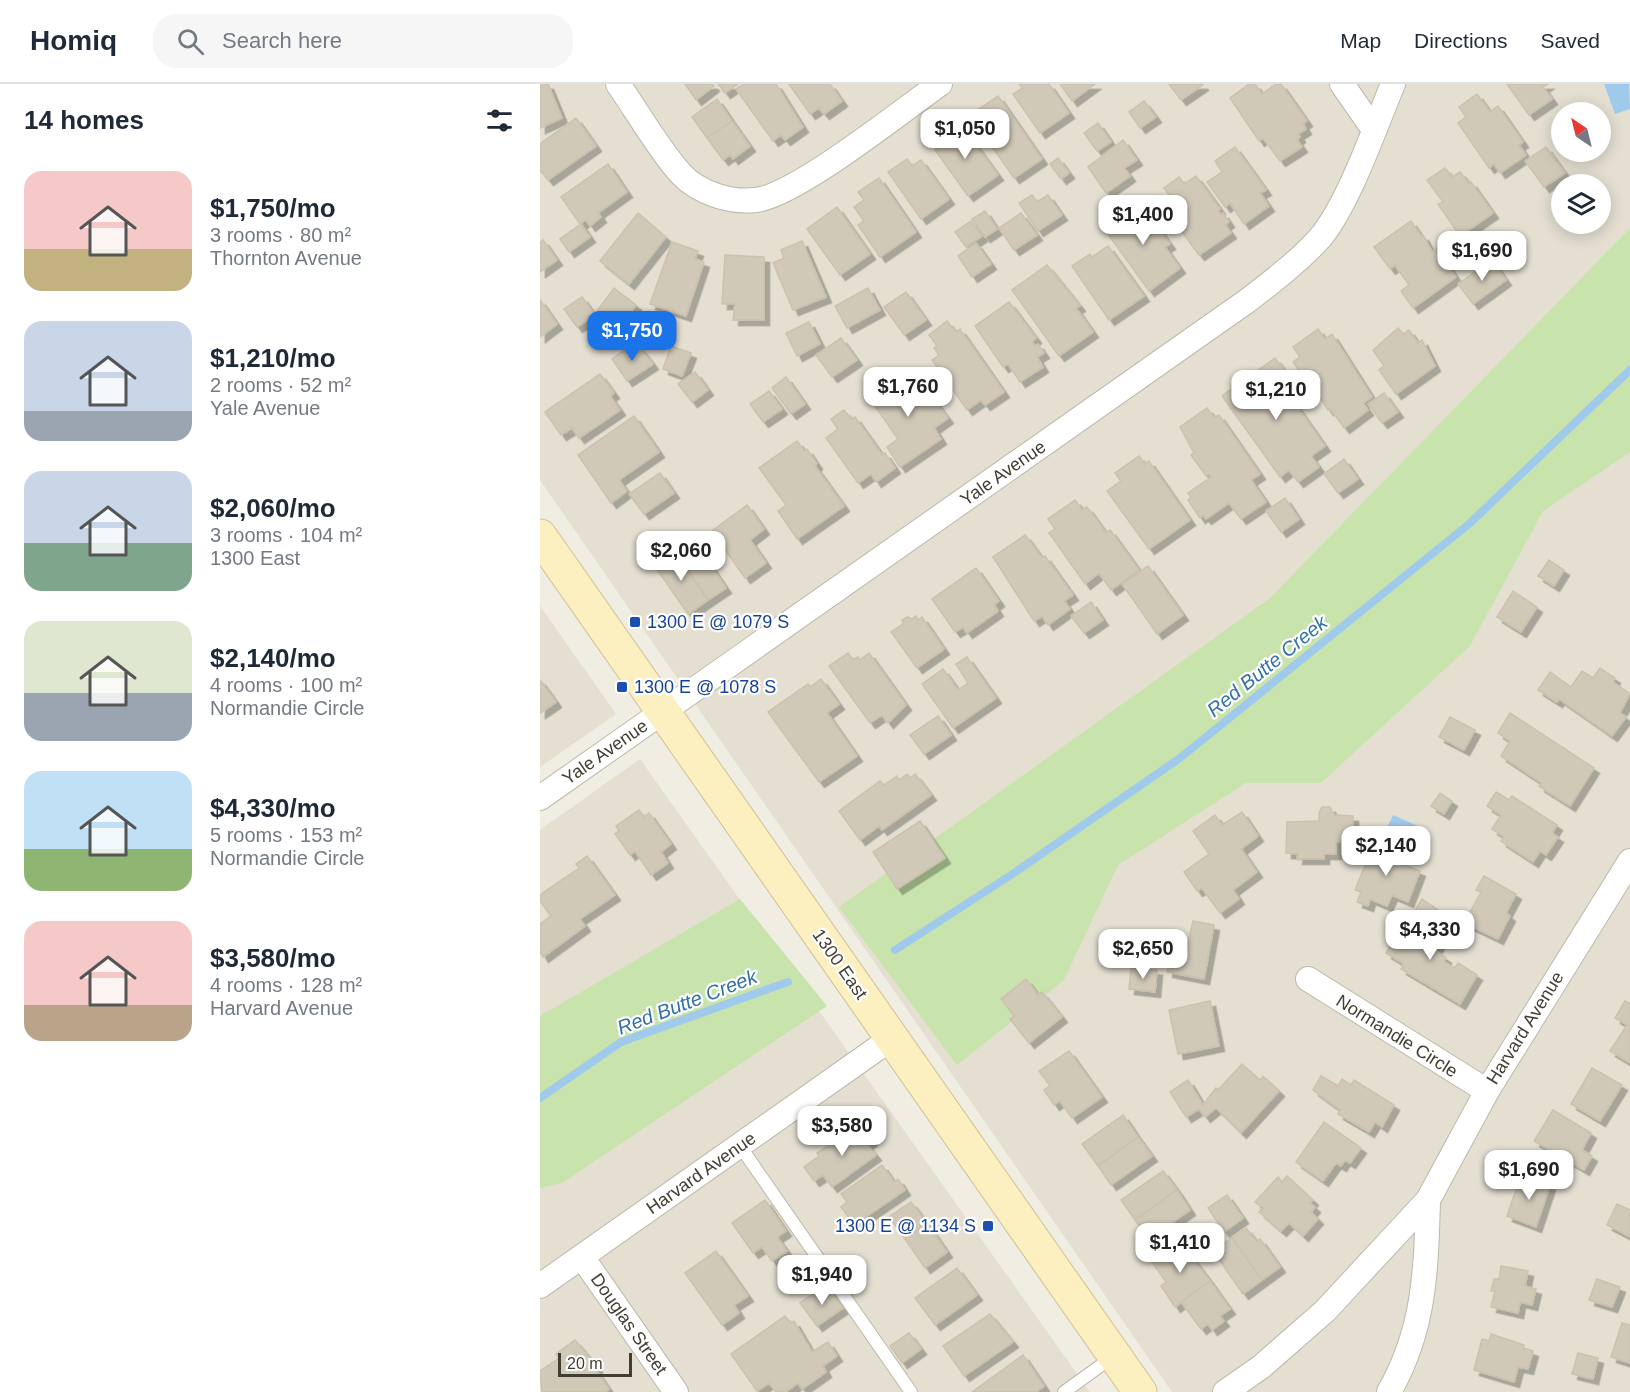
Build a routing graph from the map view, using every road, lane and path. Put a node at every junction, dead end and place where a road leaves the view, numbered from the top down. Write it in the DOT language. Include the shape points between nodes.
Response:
graph roads {
  1 [pos="618,84"];
  2 [pos="940,84"];
  3 [pos="1342,84"];
  4 [pos="1393,84"];
  5 [pos="1374,130"];
  6 [pos="540,536"];
  7 [pos="663,712"];
  8 [pos="540,798"];
  9 [pos="1630,861"];
  10 [pos="1308,979"];
  11 [pos="892,1038"];
  12 [pos="1487,1091"];
  13 [pos="740,1146"];
  14 [pos="1428,1200"];
  15 [pos="582,1257"];
  16 [pos="540,1286"];
  17 [pos="1115,1356"];
  18 [pos="676,1392"];
  19 [pos="911,1392"];
  20 [pos="1064,1392"];
  21 [pos="1140,1392"];
  22 [pos="1225,1392"];
  23 [pos="1389,1392"];
  1 -- 2 [label="street" via="682,174 707,192 731,200 757,200 783,191"];
  3 -- 5 [label="street"];
  4 -- 5 [label="street, Yale Avenue"];
  5 -- 7 [label="street, Yale Avenue" via="1339,208 1322,236 1292,267"];
  6 -- 7 [label="main road, 1300 East"];
  7 -- 8 [label="street, Yale Avenue"];
  7 -- 11 [label="main road, 1300 East"];
  9 -- 12 [label="street, Harvard Avenue"];
  10 -- 12 [label="street, Normandie Circle"];
  11 -- 13 [label="street, Harvard Avenue"];
  11 -- 17 [label="main road, 1300 East"];
  12 -- 14 [label="street, Harvard Avenue"];
  13 -- 15 [label="street, Harvard Avenue"];
  13 -- 19 [label="lane"];
  14 -- 22 [label="street, Harvard Avenue" via="1325,1311 1261,1367"];
  14 -- 23 [label="street, Harvard Avenue" via="1426,1275 1420,1313 1412,1343"];
  15 -- 16 [label="street, Harvard Avenue"];
  15 -- 18 [label="street, Douglas Street"];
  17 -- 20 [label="lane"];
  17 -- 21 [label="main road, 1300 East"];
}
